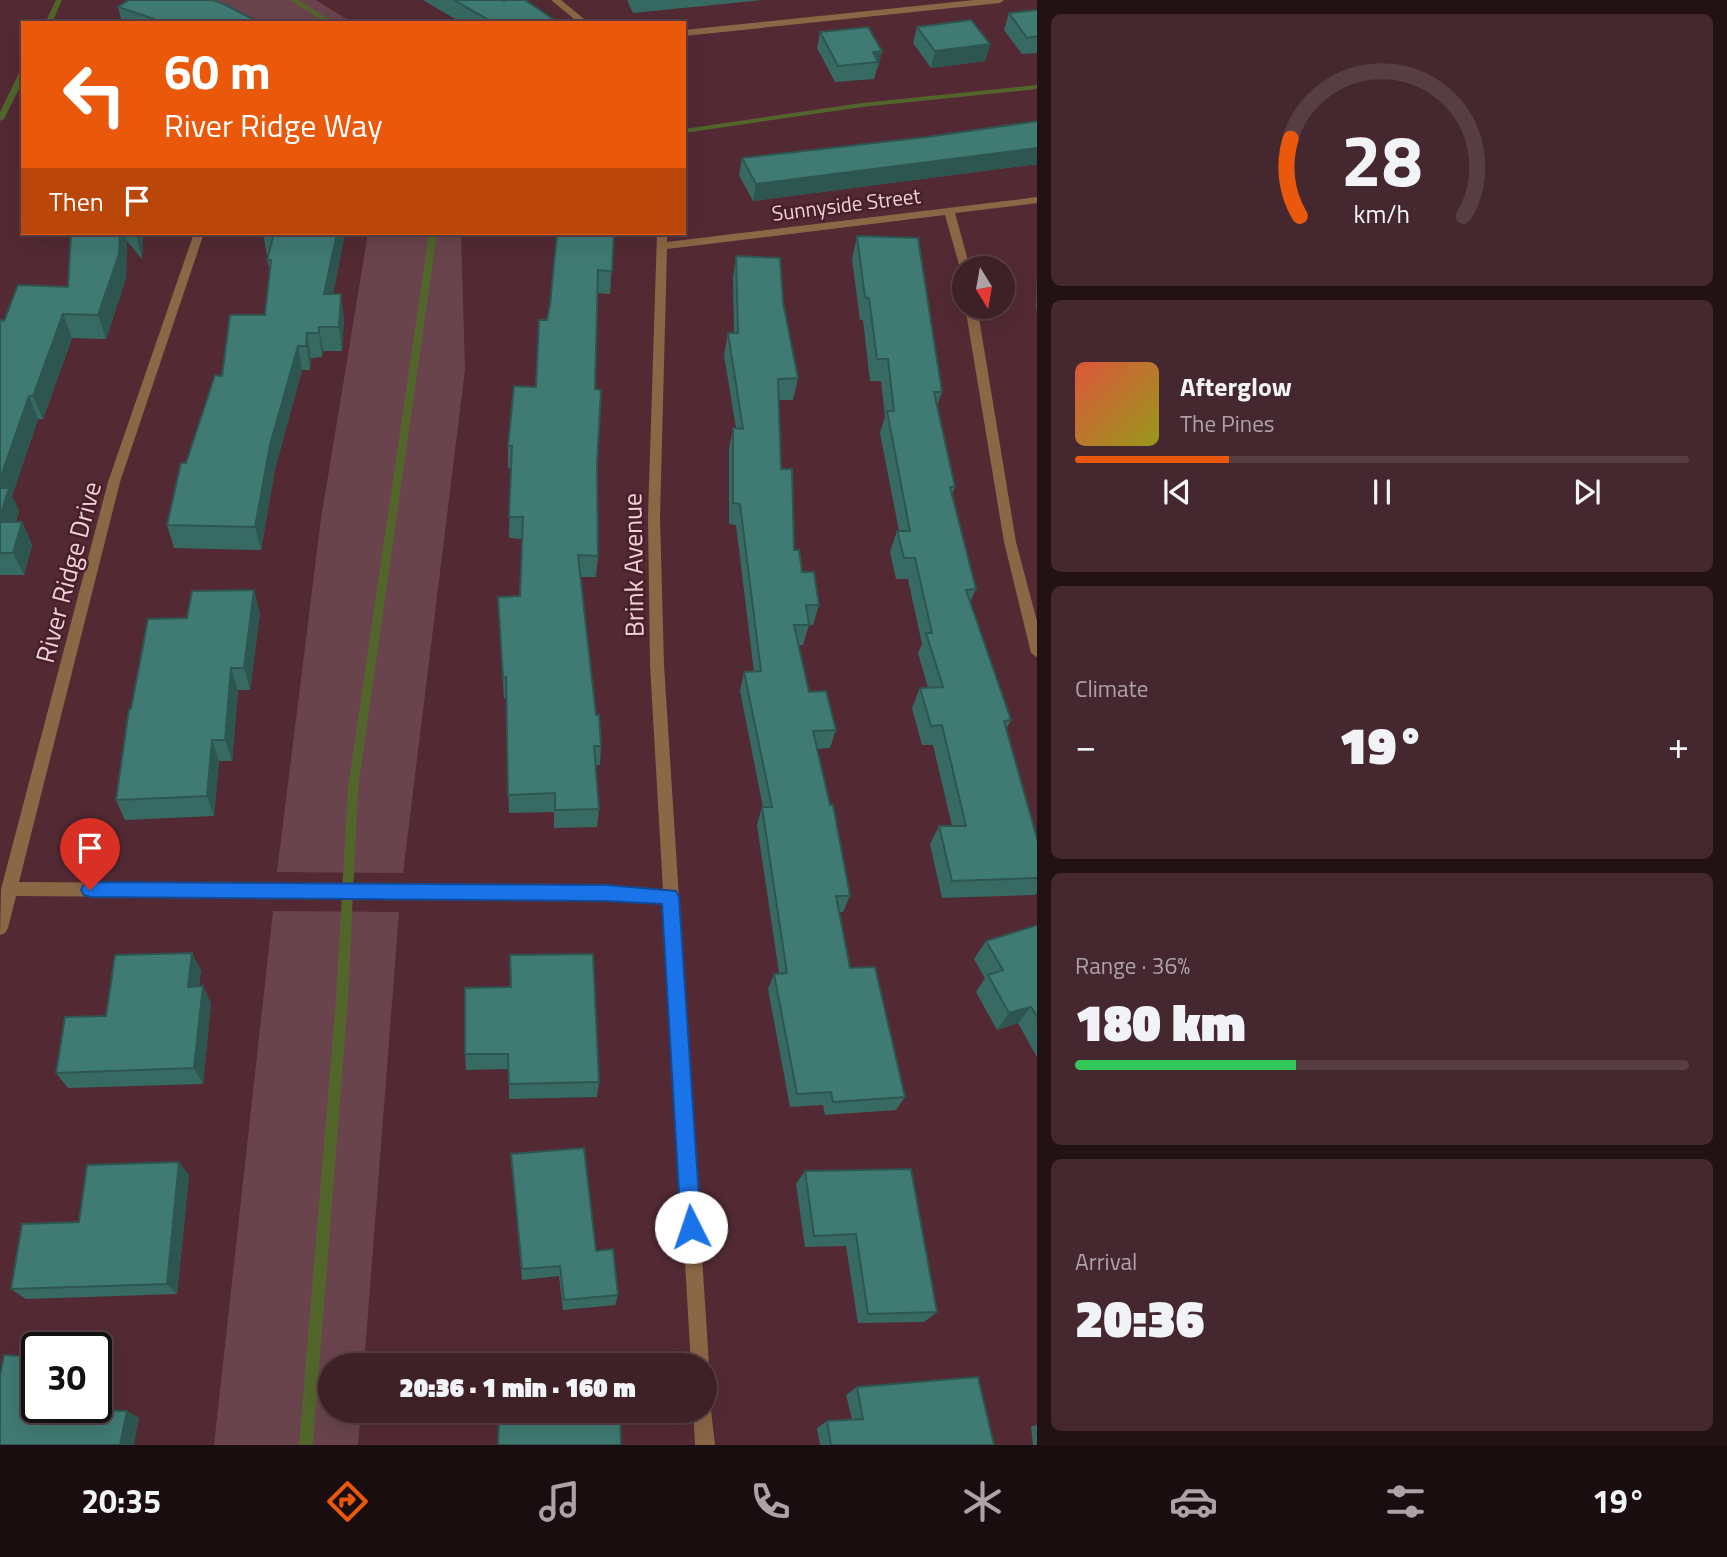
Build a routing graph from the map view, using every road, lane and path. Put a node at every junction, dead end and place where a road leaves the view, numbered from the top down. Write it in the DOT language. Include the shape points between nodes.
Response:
graph roads {
  1 [pos="555,0"];
  2 [pos="1000,0"];
  3 [pos="582,21"];
  4 [pos="686,33"];
  5 [pos="1037,200"];
  6 [pos="949,211"];
  7 [pos="198,235"];
  8 [pos="661,239"];
  9 [pos="962,256"];
  10 [pos="973,319"];
  11 [pos="1037,649"];
  12 [pos="9,889"];
  13 [pos="670,897"];
  14 [pos="0,928"];
  15 [pos="698,1353"];
  16 [pos="703,1423"];
  17 [pos="705,1445"];
  1 -- 3 [label="street"];
  2 -- 4 [label="street"];
  5 -- 6 [label="street, Sunnyside Street"];
  6 -- 8 [label="street, Sunnyside Street"];
  6 -- 9 [label="street"];
  7 -- 12 [label="street, River Ridge Drive" via="114,482"];
  8 -- 13 [label="street, Brink Avenue" via="654,517"];
  10 -- 11 [label="street" via="1010,542"];
  12 -- 13 [label="street"];
  12 -- 14 [label="street, River Ridge Drive"];
  13 -- 15 [label="street, Brink Avenue"];
  16 -- 17 [label="street"];
}
